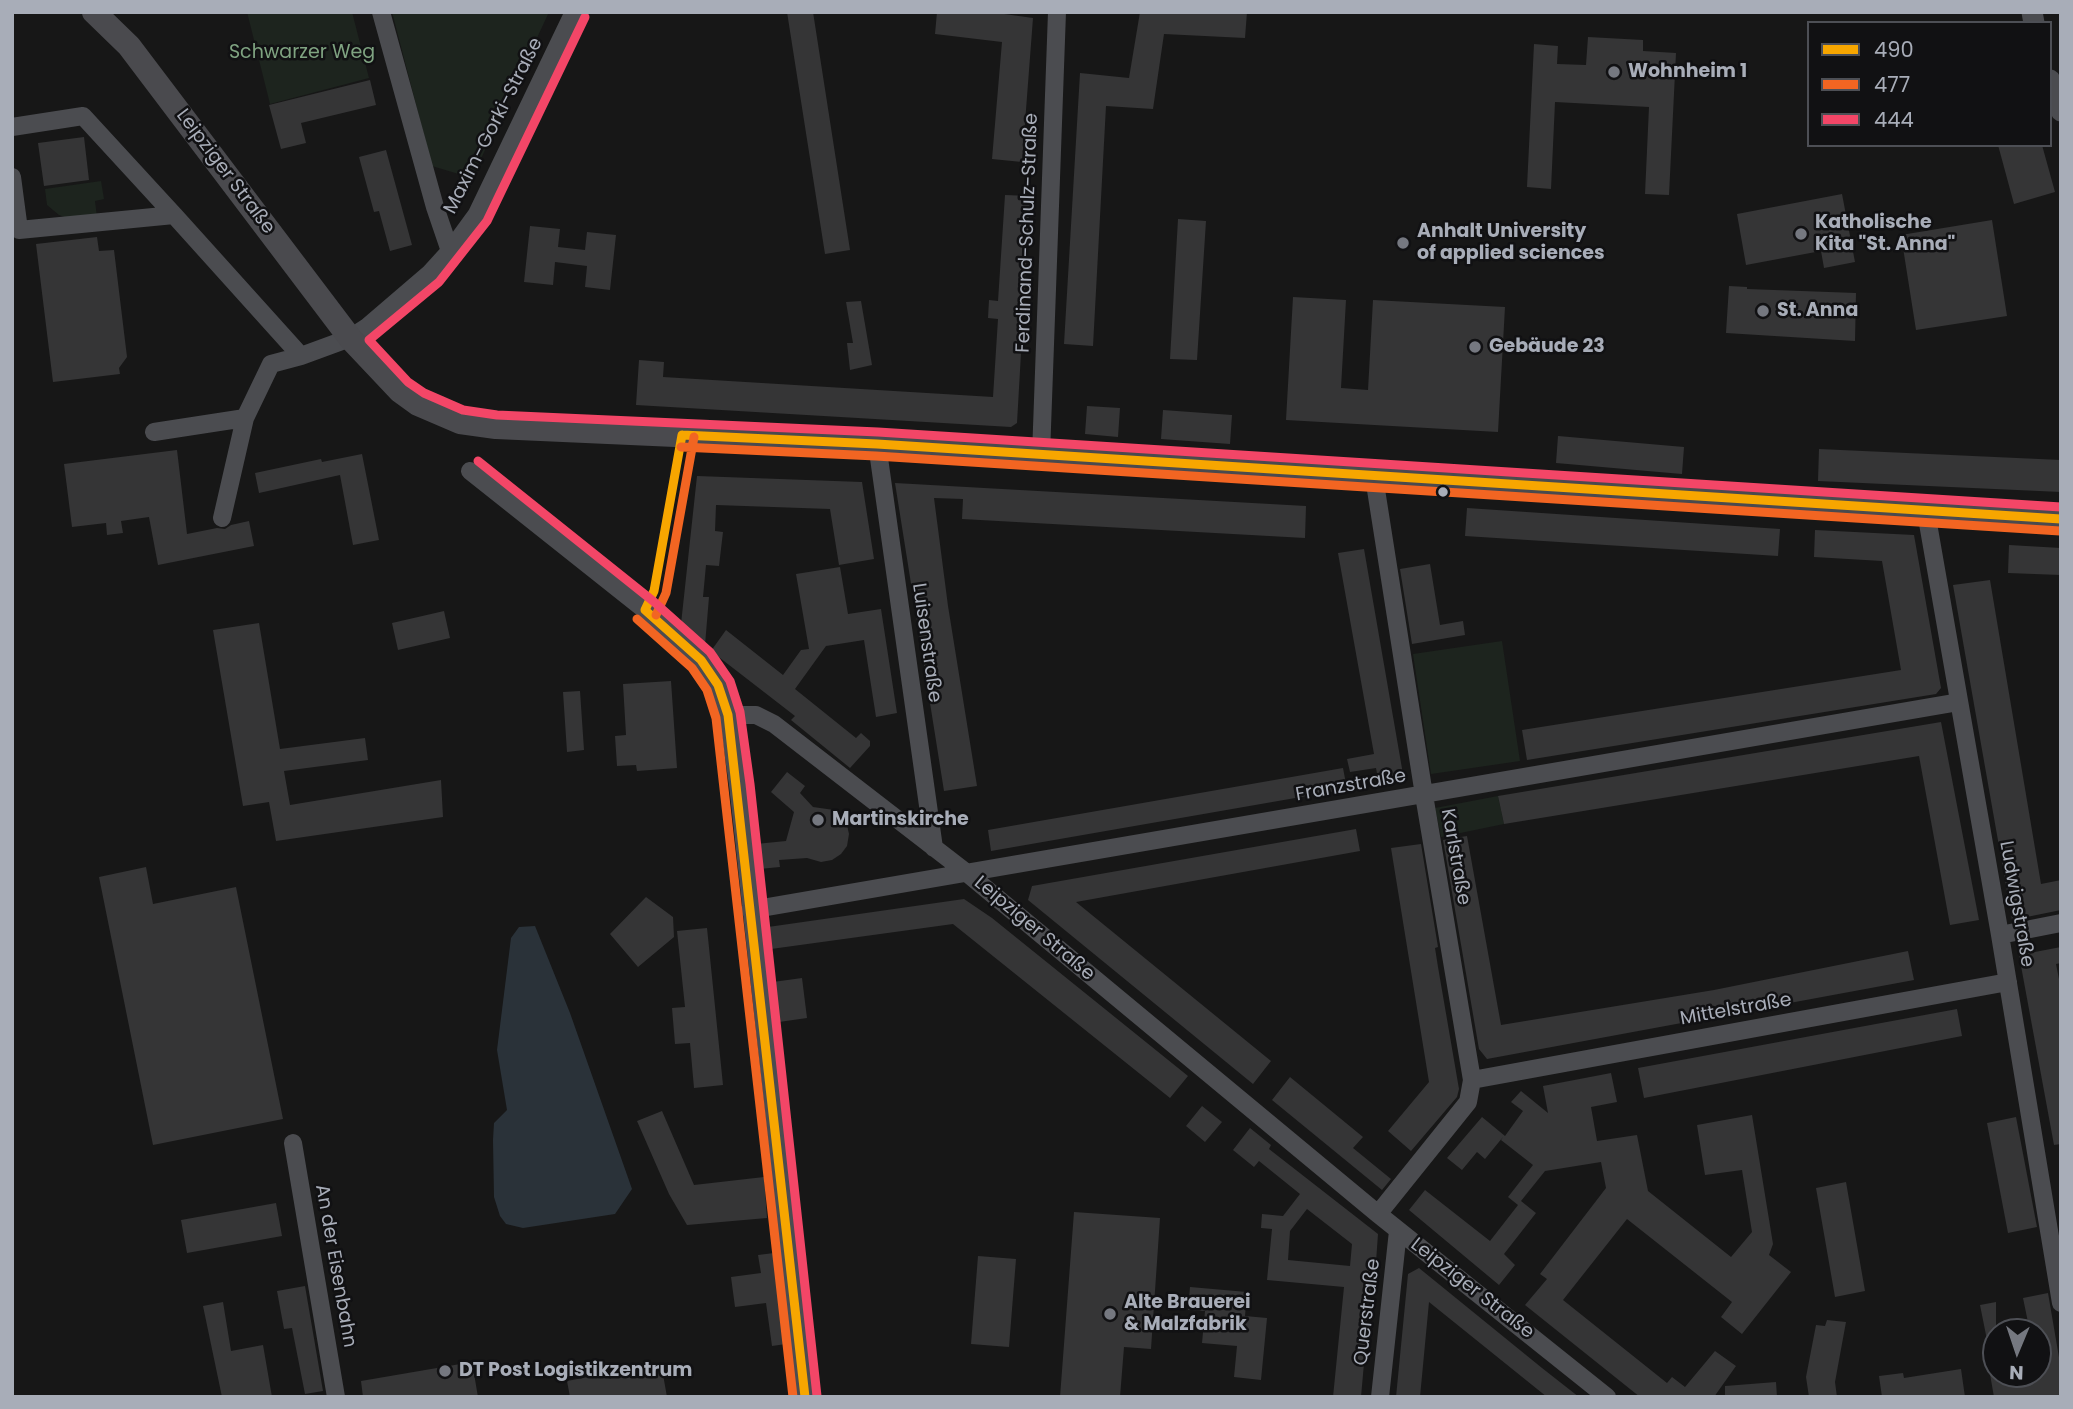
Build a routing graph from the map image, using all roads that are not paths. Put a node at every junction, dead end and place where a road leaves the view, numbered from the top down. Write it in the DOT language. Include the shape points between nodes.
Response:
graph roads {
  1 [pos="94,12"];
  2 [pos="381,12"];
  3 [pos="574,12"];
  4 [pos="1057,12"];
  5 [pos="2052,86"];
  6 [pos="2061,111"];
  7 [pos="12,127"];
  8 [pos="12,177"];
  9 [pos="174,215"];
  10 [pos="450,251"];
  11 [pos="350,338"];
  12 [pos="301,356"];
  13 [pos="245,418"];
  14 [pos="154,432"];
  15 [pos="877,444"];
  16 [pos="1041,455"];
  17 [pos="470,471"];
  18 [pos="1374,477"];
  19 [pos="1926,512"];
  20 [pos="222,518"];
  21 [pos="2061,519"];
  22 [pos="1959,702"];
  23 [pos="728,715"];
  24 [pos="1424,795"];
  25 [pos="934,848"];
  26 [pos="967,873"];
  27 [pos="750,909"];
  28 [pos="2061,923"];
  29 [pos="2000,935"];
  30 [pos="2008,982"];
  31 [pos="1472,1080"];
  32 [pos="293,1143"];
  33 [pos="1378,1214"];
  34 [pos="1398,1231"];
  35 [pos="2061,1303"];
  36 [pos="336,1397"];
  37 [pos="805,1397"];
  38 [pos="1380,1397"];
  39 [pos="1607,1397"];
  1 -- 11 [label="main road, Leipziger Straße" via="129,46"];
  2 -- 10 [label="street"];
  3 -- 10 [label="street, Maxim-Gorki-Straße" via="477,214"];
  4 -- 16 [label="street, Ferdinand-Schulz-Straße"];
  5 -- 6 [label="street"];
  7 -- 9 [label="street" via="83,116"];
  8 -- 9 [label="street" via="19,230"];
  9 -- 12 [label="street"];
  10 -- 11 [label="street, Maxim-Gorki-Straße"];
  11 -- 12 [label="street"];
  11 -- 15 [label="main road, Leipziger Straße" via="400,391 460,422"];
  12 -- 13 [label="street" via="271,364"];
  13 -- 14 [label="street"];
  13 -- 20 [label="street"];
  15 -- 16 [label="main road, Leipziger Straße"];
  15 -- 25 [label="street, Luisenstraße"];
  16 -- 18 [label="main road, Leipziger Straße"];
  17 -- 23 [label="street" via="701,660 718,685"];
  18 -- 19 [label="main road, Leipziger Straße"];
  18 -- 24 [label="street, Karlstraße"];
  19 -- 21 [label="main road, Leipziger Straße"];
  19 -- 22 [label="street, Ludwigstraße"];
  22 -- 24 [label="street, Franzstraße"];
  22 -- 29 [label="street, Ludwigstraße"];
  23 -- 25 [label="street, Leipziger Straße" via="756,715 774,724"];
  23 -- 27 [label="street"];
  24 -- 26 [label="street, Franzstraße"];
  24 -- 31 [label="street, Karlstraße"];
  25 -- 26 [label="street, Leipziger Straße"];
  26 -- 27 [label="street, Franzstraße"];
  26 -- 33 [label="street, Leipziger Straße"];
  27 -- 37 [label="street"];
  28 -- 29 [label="street"];
  29 -- 30 [label="street, Ludwigstraße"];
  30 -- 31 [label="street, Mittelstraße"];
  30 -- 35 [label="street, Ludwigstraße"];
  31 -- 33 [label="street" via="1468,1102"];
  32 -- 36 [label="street, An der Eisenbahn"];
  33 -- 34 [label="street, Leipziger Straße"];
  34 -- 38 [label="street, Querstraße"];
  34 -- 39 [label="street, Leipziger Straße"];
}
